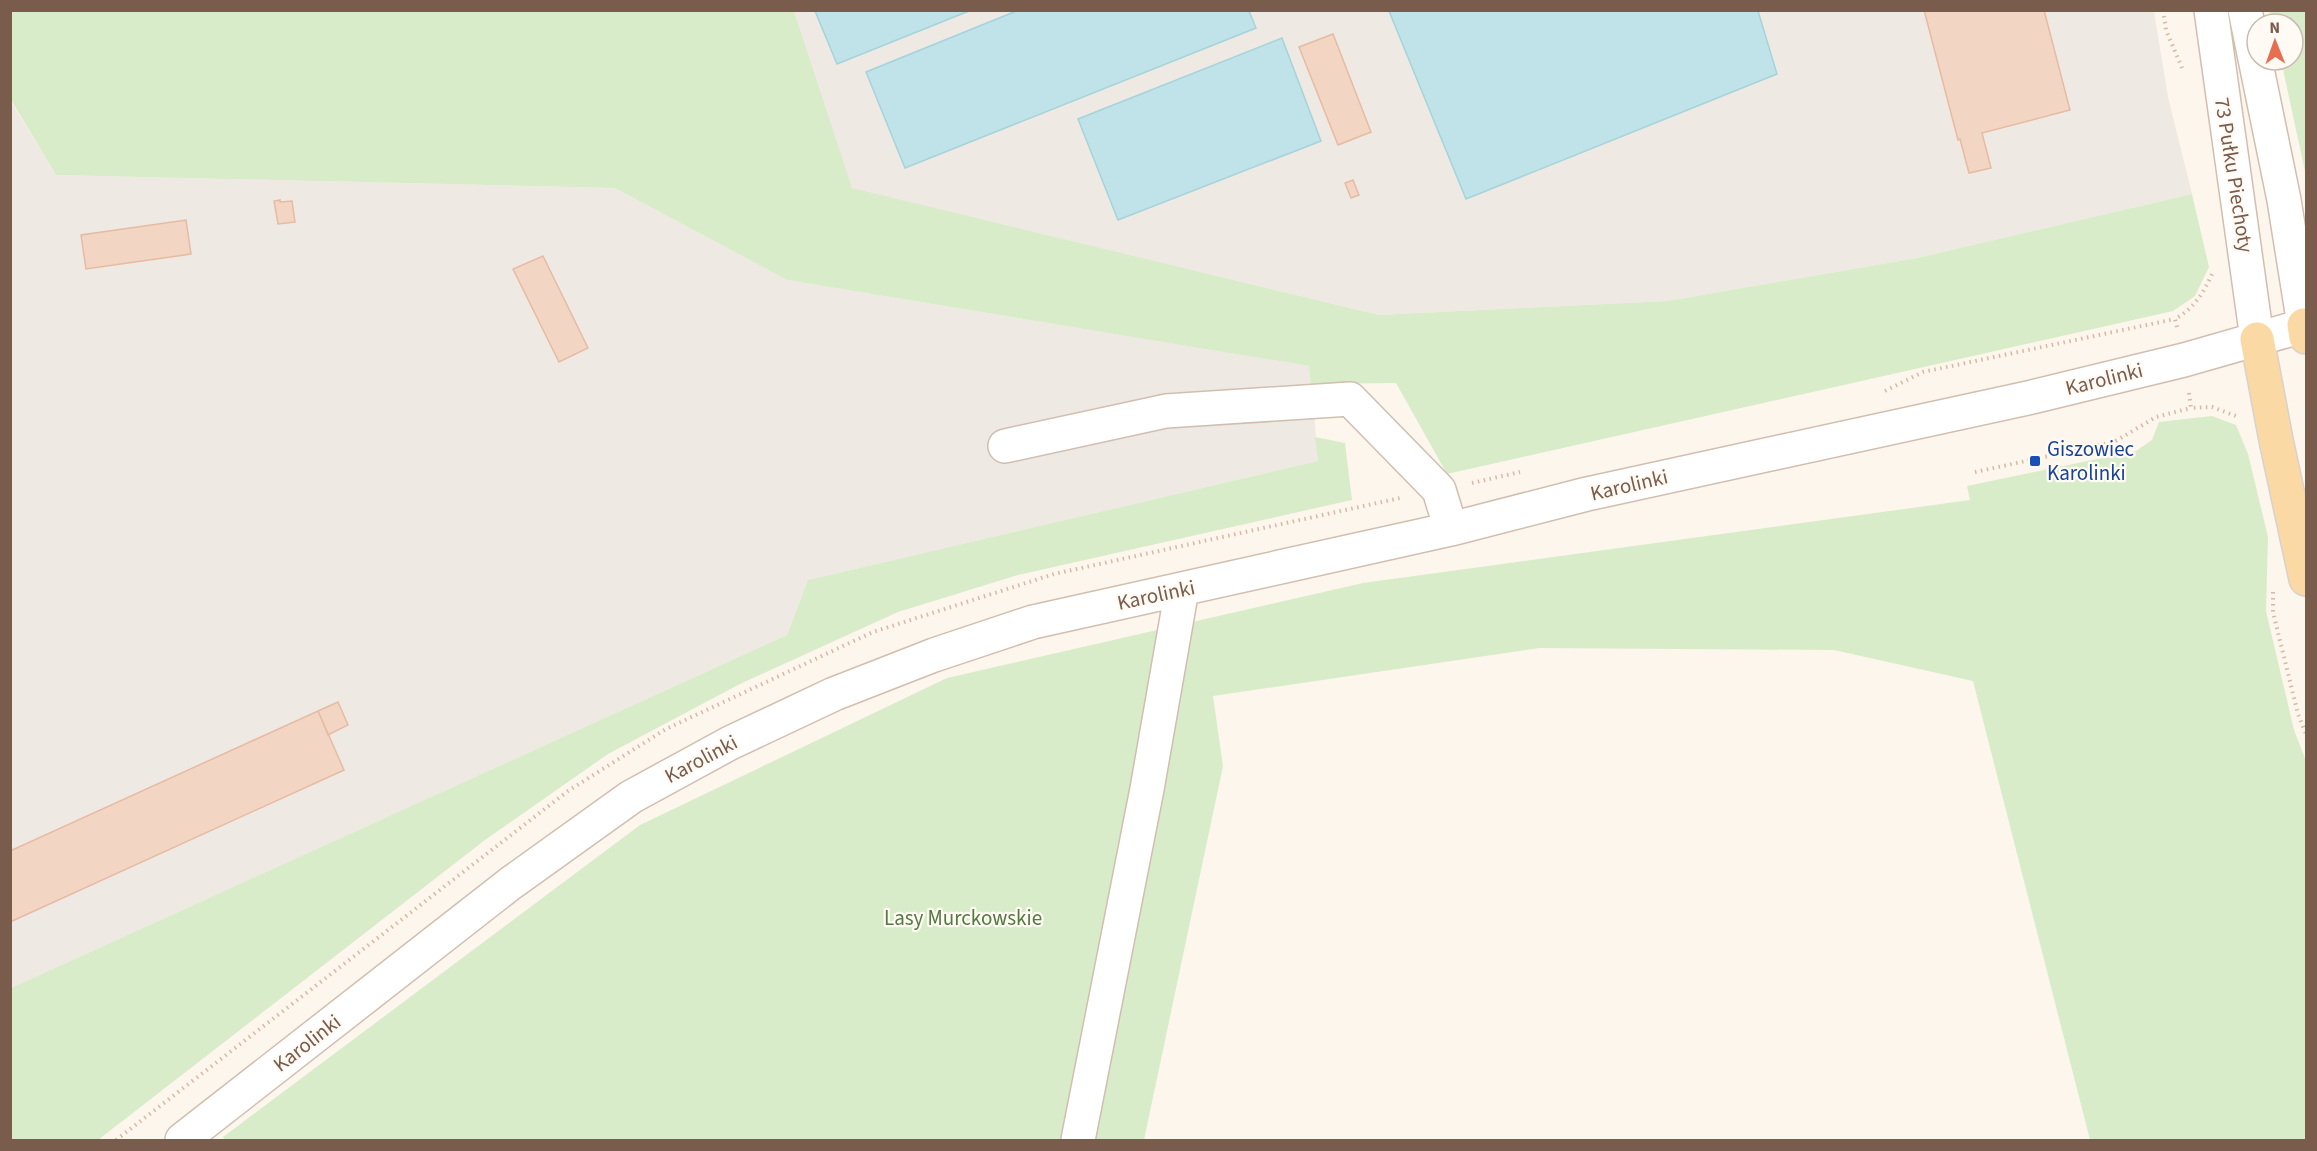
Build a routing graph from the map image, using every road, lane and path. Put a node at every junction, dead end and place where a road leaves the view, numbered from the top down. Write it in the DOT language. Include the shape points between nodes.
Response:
graph roads {
  1 [pos="2163,10"];
  2 [pos="2211,10"];
  3 [pos="2245,10"];
  4 [pos="2182,69"];
  5 [pos="2214,270"];
  6 [pos="2306,329"];
  7 [pos="2257,339"];
  8 [pos="2184,360"];
  9 [pos="2191,408"];
  10 [pos="2239,417"];
  11 [pos="1005,446"];
  12 [pos="1975,472"];
  13 [pos="1451,529"];
  14 [pos="2307,579"];
  15 [pos="1182,589"];
  16 [pos="2298,714"];
  17 [pos="2307,734"];
  18 [pos="184,1140"];
  19 [pos="1078,1140"];
  1 -- 4 [label="path" via="2166,30"];
  2 -- 7 [label="street, 73 Pułku Piechoty"];
  3 -- 6 [label="street, 73 Pułku Piechoty"];
  5 -- 8 [label="path" via="2202,295 2175,319"];
  6 -- 7 [label="street, Karolinki"];
  7 -- 8 [label="street, Karolinki"];
  7 -- 14 [label="main road"];
  8 -- 9 [label="path"];
  8 -- 13 [label="street, Karolinki"];
  9 -- 10 [label="path" via="2212,407"];
  9 -- 12 [label="path" via="2156,417 2114,442"];
  11 -- 13 [label="street" via="1166,411 1350,399 1439,490"];
  13 -- 15 [label="street, Karolinki"];
  15 -- 18 [label="street, Karolinki" via="1033,622 934,656 834,694 641,791 511,883"];
  15 -- 19 [label="street"];
  16 -- 17 [label="path"];
}
